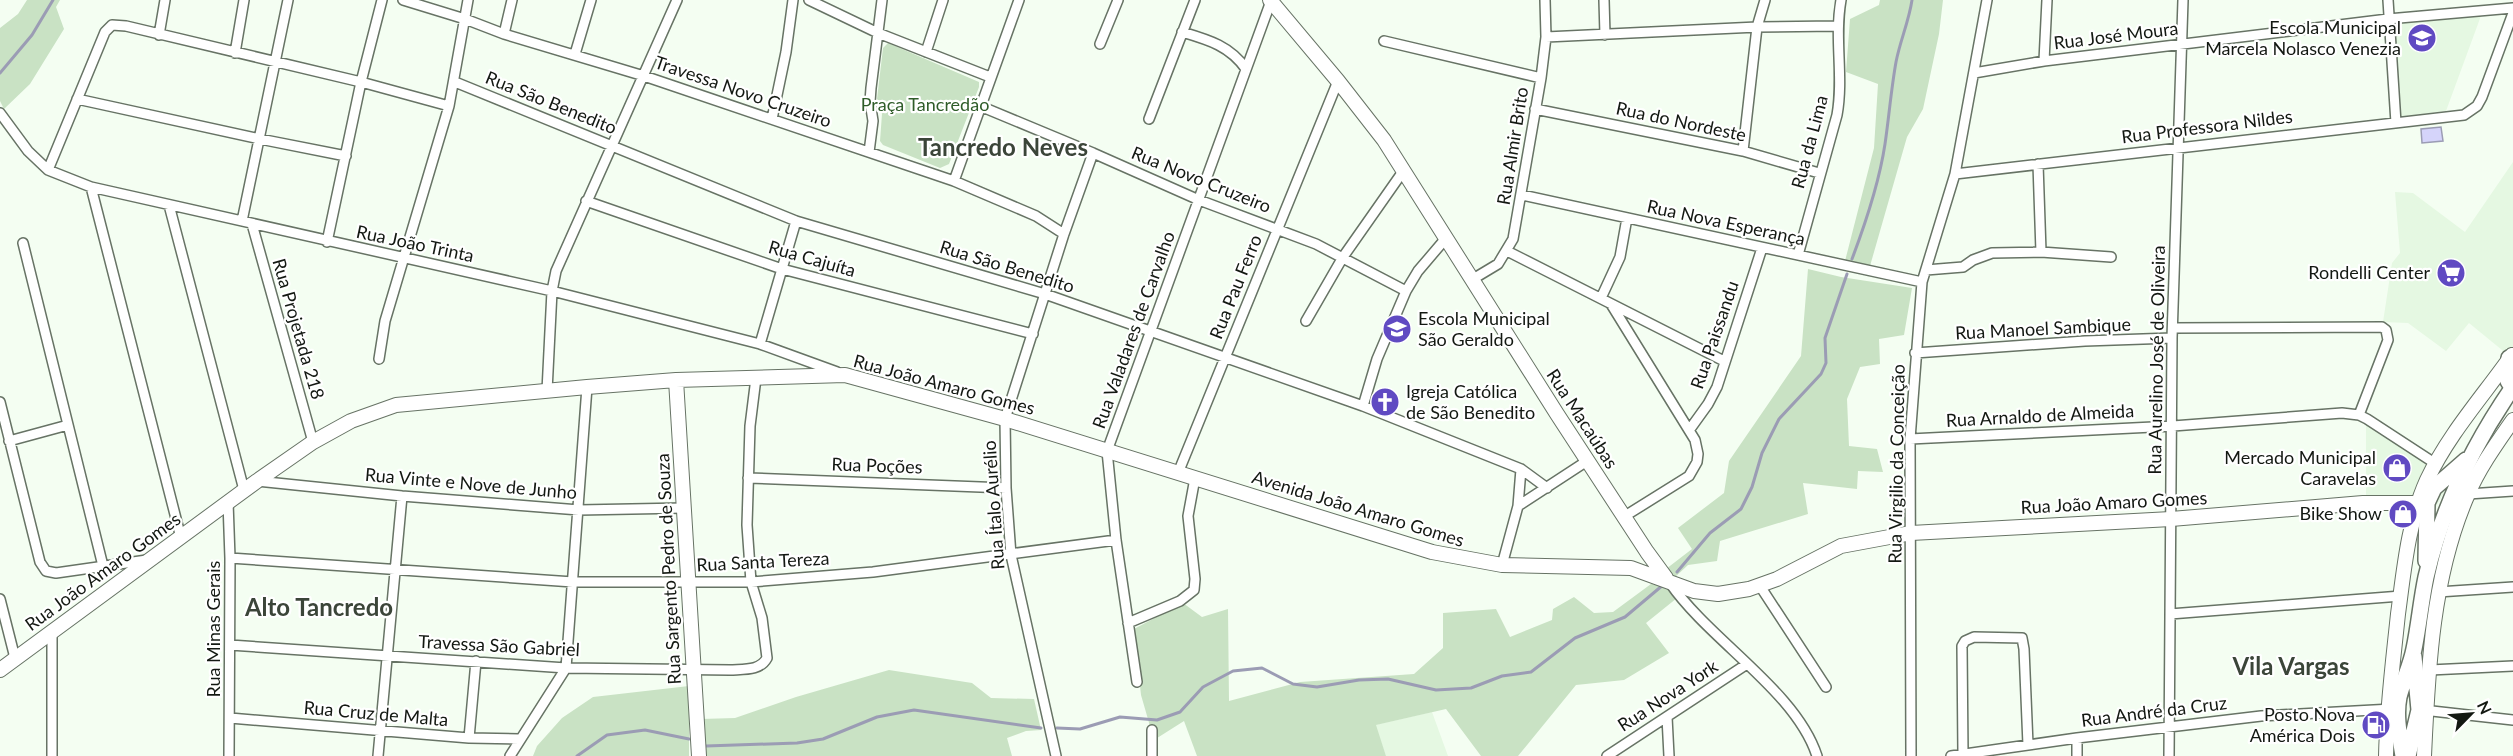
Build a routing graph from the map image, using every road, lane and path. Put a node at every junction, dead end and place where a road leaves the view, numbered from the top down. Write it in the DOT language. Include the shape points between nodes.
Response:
graph roads {
  1 [pos="165,0"];
  2 [pos="244,0"];
  3 [pos="288,0"];
  4 [pos="382,0"];
  5 [pos="403,0"];
  6 [pos="468,0"];
  7 [pos="512,0"];
  8 [pos="591,0"];
  9 [pos="677,0"];
  10 [pos="793,0"];
  11 [pos="809,0"];
  12 [pos="882,0"];
  13 [pos="943,0"];
  14 [pos="1019,0"];
  15 [pos="1118,0"];
  16 [pos="1195,0"];
  17 [pos="1545,0"];
  18 [pos="1604,0"];
  19 [pos="1765,0"];
  20 [pos="1841,0"];
  21 [pos="1987,0"];
  22 [pos="2047,0"];
  23 [pos="2183,0"];
  24 [pos="2388,0"];
  25 [pos="1271,1"];
  26 [pos="2513,8"];
  27 [pos="2513,13"];
  28 [pos="465,19"];
  29 [pos="2388,19"];
  30 [pos="1836,26"];
  31 [pos="1757,27"];
  32 [pos="1182,32"];
  33 [pos="878,33"];
  34 [pos="504,34"];
  35 [pos="159,35"];
  36 [pos="1605,35"];
  37 [pos="1546,37"];
  38 [pos="1384,41"];
  39 [pos="1100,44"];
  40 [pos="2182,44"];
  41 [pos="926,52"];
  42 [pos="236,53"];
  43 [pos="575,54"];
  44 [pos="2044,61"];
  45 [pos="276,62"];
  46 [pos="1246,69"];
  47 [pos="1974,73"];
  48 [pos="644,76"];
  49 [pos="990,77"];
  50 [pos="1541,78"];
  51 [pos="1338,81"];
  52 [pos="362,82"];
  53 [pos="455,82"];
  54 [pos="77,99"];
  55 [pos="449,106"];
  56 [pos="980,106"];
  57 [pos="1535,109"];
  58 [pos="0,113"];
  59 [pos="772,118"];
  60 [pos="1149,119"];
  61 [pos="2396,123"];
  62 [pos="260,140"];
  63 [pos="613,146"];
  64 [pos="2178,147"];
  65 [pos="1743,151"];
  66 [pos="869,152"];
  67 [pos="1093,153"];
  68 [pos="345,156"];
  69 [pos="2038,164"];
  70 [pos="48,170"];
  71 [pos="1404,170"];
  72 [pos="1819,173"];
  73 [pos="1955,174"];
  74 [pos="954,181"];
  75 [pos="91,187"];
  76 [pos="1522,195"];
  77 [pos="1199,200"];
  78 [pos="586,201"];
  79 [pos="169,205"];
  80 [pos="1627,218"];
  81 [pos="242,221"];
  82 [pos="796,221"];
  83 [pos="252,224"];
  84 [pos="1278,229"];
  85 [pos="1064,234"];
  86 [pos="1447,237"];
  87 [pos="327,242"];
  88 [pos="23,243"];
  89 [pos="1762,248"];
  90 [pos="1507,251"];
  91 [pos="2041,252"];
  92 [pos="1797,255"];
  93 [pos="1343,257"];
  94 [pos="2111,257"];
  95 [pos="402,258"];
  96 [pos="782,269"];
  97 [pos="1926,270"];
  98 [pos="1473,279"];
  99 [pos="1922,282"];
  100 [pos="552,291"];
  101 [pos="1406,291"];
  102 [pos="1045,294"];
  103 [pos="1601,298"];
  104 [pos="1611,304"];
  105 [pos="1306,321"];
  106 [pos="1151,332"];
  107 [pos="2173,333"];
  108 [pos="1033,334"];
  109 [pos="760,344"];
  110 [pos="1915,353"];
  111 [pos="2511,356"];
  112 [pos="1225,357"];
  113 [pos="379,360"];
  114 [pos="1724,361"];
  115 [pos="845,375"];
  116 [pos="756,378"];
  117 [pos="676,380"];
  118 [pos="587,387"];
  119 [pos="2512,388"];
  120 [pos="547,391"];
  121 [pos="0,402"];
  122 [pos="1363,406"];
  123 [pos="2359,415"];
  124 [pos="1005,418"];
  125 [pos="2513,420"];
  126 [pos="68,424"];
  127 [pos="2173,426"];
  128 [pos="1690,429"];
  129 [pos="1910,439"];
  130 [pos="9,441"];
  131 [pos="313,442"];
  132 [pos="1107,451"];
  133 [pos="2468,458"];
  134 [pos="1587,461"];
  135 [pos="2436,464"];
  136 [pos="1521,470"];
  137 [pos="1178,473"];
  138 [pos="748,478"];
  139 [pos="1195,478"];
  140 [pos="257,481"];
  141 [pos="1006,488"];
  142 [pos="1547,488"];
  143 [pos="2434,488"];
  144 [pos="244,490"];
  145 [pos="2513,491"];
  146 [pos="2460,494"];
  147 [pos="402,496"];
  148 [pos="228,502"];
  149 [pos="2423,503"];
  150 [pos="1518,506"];
  151 [pos="684,508"];
  152 [pos="579,510"];
  153 [pos="1625,516"];
  154 [pos="2172,519"];
  155 [pos="2425,520"];
  156 [pos="2442,525"];
  157 [pos="1911,532"];
  158 [pos="181,538"];
  159 [pos="1639,539"];
  160 [pos="1116,540"];
  161 [pos="1011,555"];
  162 [pos="230,558"];
  163 [pos="149,560"];
  164 [pos="103,566"];
  165 [pos="1502,566"];
  166 [pos="1622,567"];
  167 [pos="394,569"];
  168 [pos="2427,577"];
  169 [pos="573,582"];
  170 [pos="687,582"];
  171 [pos="752,582"];
  172 [pos="1670,582"];
  173 [pos="1760,586"];
  174 [pos="2513,587"];
  175 [pos="2438,592"];
  176 [pos="2400,596"];
  177 [pos="0,599"];
  178 [pos="2170,614"];
  179 [pos="1128,623"];
  180 [pos="52,630"];
  181 [pos="230,645"];
  182 [pos="2414,651"];
  183 [pos="387,657"];
  184 [pos="15,658"];
  185 [pos="476,661"];
  186 [pos="1747,664"];
  187 [pos="2513,666"];
  188 [pos="566,668"];
  189 [pos="693,668"];
  190 [pos="0,670"];
  191 [pos="2430,670"];
  192 [pos="1137,682"];
  193 [pos="1826,687"];
  194 [pos="2400,694"];
  195 [pos="2420,710"];
  196 [pos="2394,714"];
  197 [pos="1667,717"];
  198 [pos="230,718"];
  199 [pos="2513,720"];
  200 [pos="2169,727"];
  201 [pos="1152,730"];
  202 [pos="381,731"];
  203 [pos="469,738"];
  204 [pos="2077,738"];
  205 [pos="519,739"];
  206 [pos="2028,745"];
  207 [pos="1963,754"];
  208 [pos="52,756"];
  209 [pos="228,756"];
  210 [pos="378,756"];
  211 [pos="510,756"];
  212 [pos="699,756"];
  213 [pos="1056,756"];
  214 [pos="1152,756"];
  215 [pos="1607,756"];
  216 [pos="1669,756"];
  217 [pos="1817,756"];
  218 [pos="1911,756"];
  219 [pos="1952,756"];
  220 [pos="2077,756"];
  221 [pos="2169,756"];
  222 [pos="2386,756"];
  223 [pos="2403,756"];
  224 [pos="2409,756"];
  225 [pos="2424,756"];
  1 -- 35 [label="street"];
  2 -- 42 [label="street"];
  3 -- 45 [label="street"];
  4 -- 52 [label="street"];
  5 -- 28 [label="street, Travessa Novo Cruzeiro"];
  6 -- 28 [label="street"];
  7 -- 34 [label="street"];
  8 -- 43 [label="street"];
  9 -- 48 [label="street"];
  10 -- 59 [label="street"];
  11 -- 33 [label="street"];
  12 -- 33 [label="street"];
  13 -- 41 [label="street"];
  14 -- 49 [label="street"];
  15 -- 39 [label="street"];
  16 -- 32 [label="street"];
  17 -- 37 [label="street, Rua Almir Brito"];
  18 -- 36 [label="street"];
  19 -- 31 [label="street"];
  20 -- 30 [label="street, Rua da Lima"];
  21 -- 47 [label="street, Rua Virgilio da Conceição"];
  22 -- 44 [label="street"];
  23 -- 40 [label="street, Rua Aurelino José de Oliveira"];
  24 -- 29 [label="street"];
  25 -- 46 [label="street, Rua Valadares de Carvalho"];
  25 -- 51 [label="street, Rua Macaúbas"];
  26 -- 29 [label="street, Rua José Moura"];
  27 -- 61 [label="street, Rua Professora Nildes" via="2477,106 2464,115"];
  28 -- 34 [label="street, Travessa Novo Cruzeiro"];
  28 -- 53 [label="street"];
  29 -- 40 [label="street, Rua José Moura"];
  29 -- 61 [label="street"];
  30 -- 31 [label="street"];
  30 -- 72 [label="street, Rua da Lima" via="1841,92"];
  31 -- 36 [label="street"];
  31 -- 65 [label="street"];
  32 -- 46 [label="street" via="1229,49"];
  32 -- 60 [label="street"];
  33 -- 41 [label="street"];
  33 -- 66 [label="street"];
  34 -- 43 [label="street, Travessa Novo Cruzeiro"];
  35 -- 42 [label="street"];
  35 -- 54 [label="street" via="118,25 108,28"];
  36 -- 37 [label="street"];
  37 -- 50 [label="street, Rua Almir Brito"];
  38 -- 50 [label="street"];
  40 -- 44 [label="street, Rua José Moura"];
  40 -- 64 [label="street, Rua Aurelino José de Oliveira"];
  41 -- 49 [label="street"];
  42 -- 45 [label="street"];
  43 -- 48 [label="street, Travessa Novo Cruzeiro"];
  44 -- 47 [label="street, Rua José Moura"];
  45 -- 52 [label="street"];
  45 -- 62 [label="street"];
  46 -- 77 [label="street, Rua Valadares de Carvalho"];
  47 -- 73 [label="street, Rua Virgilio da Conceição"];
  48 -- 59 [label="street, Travessa Novo Cruzeiro"];
  48 -- 63 [label="street"];
  49 -- 56 [label="street"];
  50 -- 57 [label="street, Rua Almir Brito"];
  51 -- 71 [label="street, Rua Macaúbas"];
  51 -- 84 [label="street, Rua Pau Ferro"];
  52 -- 55 [label="street"];
  52 -- 68 [label="street"];
  53 -- 55 [label="street"];
  53 -- 63 [label="street, Rua São Benedito"];
  54 -- 62 [label="street"];
  54 -- 70 [label="street"];
  55 -- 95 [label="street"];
  56 -- 67 [label="street, Rua Novo Cruzeiro"];
  56 -- 74 [label="street"];
  57 -- 65 [label="street, Rua do Nordeste"];
  57 -- 76 [label="street, Rua Almir Brito"];
  58 -- 70 [label="street, Rua João Trinta" via="28,151"];
  59 -- 66 [label="street, Travessa Novo Cruzeiro"];
  61 -- 64 [label="street, Rua Professora Nildes"];
  62 -- 68 [label="street"];
  62 -- 81 [label="street"];
  63 -- 78 [label="street"];
  63 -- 82 [label="street, Rua São Benedito"];
  64 -- 69 [label="street, Rua Professora Nildes"];
  64 -- 107 [label="street, Rua Aurelino José de Oliveira"];
  65 -- 72 [label="street, Rua do Nordeste"];
  66 -- 74 [label="street, Travessa Novo Cruzeiro"];
  67 -- 77 [label="street, Rua Novo Cruzeiro"];
  67 -- 85 [label="street, Rua Ítalo Aurélio"];
  68 -- 87 [label="street"];
  69 -- 73 [label="street, Rua Professora Nildes"];
  69 -- 91 [label="street"];
  70 -- 75 [label="street, Rua João Trinta"];
  71 -- 86 [label="street, Rua Macaúbas"];
  71 -- 93 [label="street"];
  72 -- 92 [label="street, Rua da Lima"];
  73 -- 97 [label="street, Rua Virgilio da Conceição"];
  74 -- 85 [label="street, Travessa Novo Cruzeiro" via="1036,216"];
  75 -- 79 [label="street, Rua João Trinta"];
  75 -- 158 [label="street"];
  76 -- 80 [label="street, Rua Nova Esperança"];
  76 -- 90 [label="street, Rua Almir Brito"];
  77 -- 84 [label="street, Rua Novo Cruzeiro"];
  77 -- 106 [label="street, Rua Valadares de Carvalho"];
  78 -- 96 [label="street, Rua Cajuíta"];
  78 -- 100 [label="street" via="556,271"];
  79 -- 81 [label="street, Rua João Trinta"];
  79 -- 144 [label="street"];
  80 -- 89 [label="street, Rua Nova Esperança"];
  80 -- 103 [label="street" via="1620,257"];
  81 -- 83 [label="street, Rua João Trinta"];
  82 -- 96 [label="street"];
  82 -- 102 [label="street, Rua São Benedito"];
  83 -- 87 [label="street, Rua João Trinta"];
  83 -- 131 [label="street, Rua Projetada 218"];
  84 -- 93 [label="street, Rua Novo Cruzeiro"];
  84 -- 112 [label="street, Rua Pau Ferro"];
  85 -- 102 [label="street, Rua Ítalo Aurélio"];
  86 -- 98 [label="street, Rua Macaúbas"];
  86 -- 101 [label="street"];
  87 -- 95 [label="street, Rua João Trinta"];
  88 -- 126 [label="street"];
  89 -- 92 [label="street, Rua Nova Esperança"];
  89 -- 114 [label="street, Rua Paissandu"];
  90 -- 98 [label="street, Rua Almir Brito" via="1498,264"];
  90 -- 103 [label="street"];
  91 -- 94 [label="street"];
  91 -- 97 [label="street" via="1992,253 1963,267"];
  92 -- 99 [label="street, Rua Nova Esperança"];
  93 -- 101 [label="street, Rua Novo Cruzeiro"];
  93 -- 105 [label="street"];
  95 -- 100 [label="street, Rua João Trinta"];
  95 -- 113 [label="street"];
  96 -- 108 [label="street, Rua Cajuíta"];
  96 -- 109 [label="street"];
  97 -- 99 [label="street, Rua Virgilio da Conceição"];
  98 -- 134 [label="street, Rua Macaúbas"];
  99 -- 110 [label="street, Rua Virgilio da Conceição"];
  100 -- 109 [label="street, Rua João Trinta"];
  100 -- 120 [label="street"];
  101 -- 122 [label="street" via="1377,359"];
  102 -- 106 [label="street, Rua São Benedito"];
  102 -- 108 [label="street, Rua Ítalo Aurélio"];
  103 -- 104 [label="street"];
  104 -- 114 [label="street"];
  104 -- 128 [label="street, Rua Paissandu"];
  106 -- 112 [label="street, Rua São Benedito"];
  106 -- 132 [label="street, Rua Valadares de Carvalho"];
  107 -- 110 [label="street, Rua Manoel Sambique"];
  107 -- 123 [label="street, Rua Manoel Sambique" via="2382,327 2388,340"];
  107 -- 127 [label="street, Rua Aurelino José de Oliveira"];
  108 -- 124 [label="street, Rua Ítalo Aurélio"];
  109 -- 115 [label="street, Rua João Trinta"];
  110 -- 129 [label="street, Rua Virgilio da Conceição"];
  111 -- 119 [label="main road" via="2507,370"];
  111 -- 135 [label="street"];
  112 -- 122 [label="street, Rua São Benedito"];
  112 -- 137 [label="street, Rua Pau Ferro"];
  114 -- 128 [label="street, Rua Paissandu" via="1714,395"];
  115 -- 116 [label="street, Rua João Amaro Gomes"];
  115 -- 124 [label="street, Rua João Amaro Gomes"];
  116 -- 117 [label="street, Rua João Amaro Gomes"];
  116 -- 138 [label="street"];
  117 -- 118 [label="street, Rua João Amaro Gomes"];
  117 -- 151 [label="street, Rua Sargento Pedro de Souza"];
  118 -- 120 [label="street"];
  118 -- 152 [label="street"];
  119 -- 133 [label="main road"];
  120 -- 131 [label="street" via="396,405 351,421"];
  121 -- 130 [label="street"];
  122 -- 136 [label="street, Rua São Benedito"];
  123 -- 127 [label="street, Rua Arnaldo de Almeida" via="2326,413"];
  123 -- 135 [label="street"];
  124 -- 132 [label="street, Rua João Amaro Gomes"];
  124 -- 141 [label="street, Rua Ítalo Aurélio"];
  125 -- 146 [label="street"];
  126 -- 130 [label="street"];
  126 -- 164 [label="street"];
  127 -- 129 [label="street, Rua Arnaldo de Almeida"];
  127 -- 154 [label="street, Rua Aurelino José de Oliveira"];
  128 -- 153 [label="street, Rua Paissandu" via="1698,454 1693,472"];
  129 -- 157 [label="street, Rua Virgilio da Conceição"];
  130 -- 164 [label="street" via="43,567 50,573"];
  131 -- 140 [label="street"];
  132 -- 137 [label="street, Avenida João Amaro Gomes"];
  132 -- 160 [label="street, Rua Valadares de Carvalho"];
  133 -- 143 [label="main road"];
  133 -- 146 [label="main road"];
  134 -- 142 [label="street"];
  134 -- 153 [label="street, Rua Macaúbas"];
  135 -- 149 [label="street"];
  136 -- 142 [label="street, Rua São Benedito"];
  136 -- 150 [label="street"];
  137 -- 139 [label="street, Avenida João Amaro Gomes"];
  138 -- 141 [label="street, Rua Poções"];
  138 -- 171 [label="street"];
  139 -- 165 [label="street, Avenida João Amaro Gomes" via="1432,552"];
  139 -- 179 [label="street" via="1188,516 1194,590 1180,601"];
  140 -- 144 [label="street"];
  140 -- 147 [label="street, Rua Vinte e Nove de Junho"];
  141 -- 161 [label="street, Rua Ítalo Aurélio"];
  142 -- 150 [label="street"];
  143 -- 146 [label="main road"];
  143 -- 149 [label="main road"];
  144 -- 148 [label="street"];
  145 -- 146 [label="street"];
  146 -- 156 [label="main road"];
  146 -- 175 [label="street"];
  147 -- 152 [label="street, Rua Vinte e Nove de Junho"];
  147 -- 167 [label="street"];
  148 -- 158 [label="street, Rua João Amaro Gomes"];
  148 -- 162 [label="street, Rua Minas Gerais"];
  149 -- 154 [label="street, Rua João Amaro Gomes" via="2363,503"];
  149 -- 155 [label="main road"];
  149 -- 176 [label="street" via="2407,554"];
  150 -- 165 [label="street"];
  151 -- 152 [label="street, Rua Vinte e Nove de Junho"];
  151 -- 170 [label="street, Rua Sargento Pedro de Souza"];
  152 -- 169 [label="street"];
  153 -- 159 [label="street, Rua Macaúbas"];
  154 -- 157 [label="street, Rua João Amaro Gomes"];
  154 -- 178 [label="street, Rua Aurelino José de Oliveira"];
  155 -- 156 [label="main road"];
  155 -- 168 [label="main road"];
  156 -- 168 [label="main road"];
  157 -- 173 [label="street, Avenida João Amaro Gomes" via="1841,546"];
  157 -- 218 [label="street, Rua Virgilio da Conceição"];
  158 -- 163 [label="street, Rua João Amaro Gomes"];
  159 -- 166 [label="street" via="1635,557"];
  159 -- 172 [label="street, Rua Macaúbas"];
  160 -- 161 [label="street, Rua Santa Tereza"];
  160 -- 179 [label="street, Rua Valadares de Carvalho"];
  161 -- 171 [label="street, Rua Santa Tereza"];
  161 -- 213 [label="street, Rua Ítalo Aurélio"];
  162 -- 167 [label="street, Rua Santa Tereza"];
  162 -- 181 [label="street, Rua Minas Gerais"];
  163 -- 164 [label="street"];
  163 -- 180 [label="street, Rua João Amaro Gomes"];
  165 -- 166 [label="street, Avenida João Amaro Gomes"];
  166 -- 172 [label="street, Avenida João Amaro Gomes"];
  167 -- 169 [label="street, Rua Santa Tereza"];
  167 -- 183 [label="street"];
  168 -- 182 [label="main road"];
  169 -- 170 [label="street, Rua Santa Tereza"];
  169 -- 188 [label="street"];
  170 -- 171 [label="street, Rua Santa Tereza"];
  170 -- 189 [label="street, Rua Sargento Pedro de Souza"];
  171 -- 189 [label="street, Travessa São Gabriel" via="764,627 765,663 750,669"];
  172 -- 173 [label="street, Avenida João Amaro Gomes" via="1702,593"];
  172 -- 186 [label="street, Rua Macaúbas" via="1706,626"];
  173 -- 193 [label="street"];
  174 -- 175 [label="street"];
  175 -- 191 [label="street"];
  176 -- 178 [label="street"];
  176 -- 196 [label="street"];
  177 -- 184 [label="street"];
  178 -- 200 [label="street, Rua Aurelino José de Oliveira"];
  179 -- 192 [label="street, Rua Valadares de Carvalho"];
  180 -- 184 [label="street, Rua João Amaro Gomes"];
  180 -- 208 [label="street"];
  181 -- 183 [label="street, Travessa São Gabriel"];
  181 -- 198 [label="street, Rua Minas Gerais"];
  182 -- 194 [label="main road"];
  182 -- 195 [label="main road"];
  183 -- 185 [label="street, Travessa São Gabriel"];
  183 -- 202 [label="street"];
  184 -- 190 [label="street, Rua João Amaro Gomes"];
  185 -- 188 [label="street, Travessa São Gabriel"];
  185 -- 203 [label="street"];
  186 -- 197 [label="street, Rua Nova York"];
  186 -- 217 [label="street, Rua Macaúbas" via="1790,708"];
  187 -- 191 [label="street"];
  188 -- 189 [label="street, Travessa São Gabriel"];
  188 -- 205 [label="street"];
  189 -- 212 [label="street, Rua Sargento Pedro de Souza"];
  191 -- 195 [label="street"];
  194 -- 195 [label="main road" via="2411,693"];
  194 -- 196 [label="main road"];
  195 -- 196 [label="main road" via="2408,725"];
  195 -- 199 [label="street"];
  195 -- 224 [label="main road"];
  195 -- 225 [label="street"];
  196 -- 200 [label="street, Rua André da Cruz" via="2261,716"];
  196 -- 222 [label="street"];
  196 -- 223 [label="main road"];
  197 -- 215 [label="street, Rua Nova York"];
  197 -- 216 [label="street"];
  198 -- 202 [label="street, Rua Cruz de Malta"];
  198 -- 209 [label="street, Rua Minas Gerais"];
  200 -- 204 [label="street, Rua André da Cruz"];
  200 -- 221 [label="street, Rua Aurelino José de Oliveira"];
  201 -- 214 [label="street"];
  202 -- 203 [label="street, Rua Cruz de Malta"];
  202 -- 210 [label="street"];
  203 -- 205 [label="street, Rua Cruz de Malta"];
  204 -- 206 [label="street, Rua André da Cruz"];
  204 -- 220 [label="street"];
  205 -- 211 [label="street"];
  206 -- 207 [label="street, Rua André da Cruz"];
  206 -- 207 [label="street" via="2024,646 2019,636 1974,637 1962,646"];
  207 -- 219 [label="street, Rua André da Cruz"];
}
